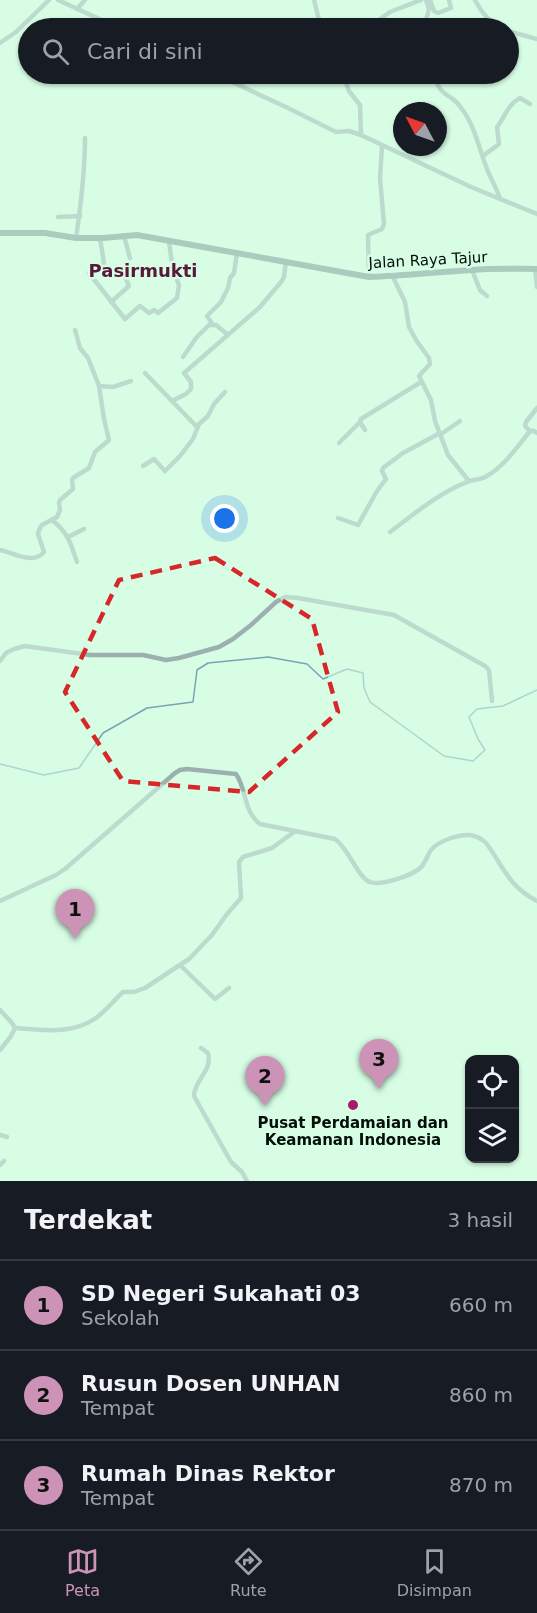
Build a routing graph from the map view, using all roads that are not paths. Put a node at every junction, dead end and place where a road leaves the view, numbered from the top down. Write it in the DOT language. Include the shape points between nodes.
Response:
graph roads {
  1 [pos="49,0"];
  2 [pos="58,0"];
  3 [pos="85,0"];
  4 [pos="314,0"];
  5 [pos="421,0"];
  6 [pos="428,0"];
  7 [pos="449,0"];
  8 [pos="475,0"];
  9 [pos="77,9"];
  10 [pos="30,18"];
  11 [pos="97,18"];
  12 [pos="318,18"];
  13 [pos="382,18"];
  14 [pos="427,18"];
  15 [pos="487,18"];
  16 [pos="18,30"];
  17 [pos="519,34"];
  18 [pos="537,39"];
  19 [pos="0,43"];
  20 [pos="236,84"];
  21 [pos="347,84"];
  22 [pos="436,84"];
  23 [pos="530,104"];
  24 [pos="361,135"];
  25 [pos="85,138"];
  26 [pos="382,146"];
  27 [pos="483,156"];
  28 [pos="500,200"];
  29 [pos="537,214"];
  30 [pos="80,216"];
  31 [pos="58,217"];
  32 [pos="0,233"];
  33 [pos="124,236"];
  34 [pos="76,238"];
  35 [pos="100,238"];
  36 [pos="169,242"];
  37 [pos="237,253"];
  38 [pos="130,258"];
  39 [pos="286,261"];
  40 [pos="116,267"];
  41 [pos="536,269"];
  42 [pos="472,270"];
  43 [pos="369,277"];
  44 [pos="393,277"];
  45 [pos="537,287"];
  46 [pos="487,296"];
  47 [pos="111,302"];
  48 [pos="213,325"];
  49 [pos="75,330"];
  50 [pos="227,334"];
  51 [pos="183,357"];
  52 [pos="145,373"];
  53 [pos="131,381"];
  54 [pos="421,382"];
  55 [pos="99,386"];
  56 [pos="225,392"];
  57 [pos="172,401"];
  58 [pos="537,408"];
  59 [pos="460,421"];
  60 [pos="360,422"];
  61 [pos="197,427"];
  62 [pos="365,430"];
  63 [pos="530,431"];
  64 [pos="537,433"];
  65 [pos="440,434"];
  66 [pos="339,443"];
  67 [pos="143,466"];
  68 [pos="469,481"];
  69 [pos="338,518"];
  70 [pos="52,520"];
  71 [pos="84,528"];
  72 [pos="390,532"];
  73 [pos="68,537"];
  74 [pos="0,550"];
  75 [pos="77,562"];
  76 [pos="0,661"];
  77 [pos="492,701"];
  78 [pos="294,832"];
  79 [pos="537,901"];
  80 [pos="0,902"];
  81 [pos="180,965"];
  82 [pos="229,988"];
  83 [pos="0,1010"];
  84 [pos="15,1028"];
  85 [pos="201,1048"];
  86 [pos="0,1050"];
  87 [pos="0,1135"];
  88 [pos="7,1137"];
  89 [pos="247,1181"];
  1 -- 10 [label="street"];
  2 -- 9 [label="street"];
  3 -- 9 [label="street"];
  4 -- 12 [label="street"];
  5 -- 13 [label="street"];
  6 -- 7 [label="street" via="438,14 451,8"];
  6 -- 14 [label="street"];
  8 -- 15 [label="street"];
  9 -- 11 [label="street"];
  16 -- 19 [label="street"];
  17 -- 18 [label="street"];
  20 -- 24 [label="street" via="336,132"];
  21 -- 24 [label="street" via="360,105"];
  22 -- 27 [label="street" via="464,112"];
  23 -- 27 [label="street" via="520,98 512,102 497,127 499,144"];
  24 -- 26 [label="street"];
  25 -- 30 [label="street"];
  26 -- 28 [label="street"];
  26 -- 43 [label="street" via="384,224 368,235"];
  27 -- 28 [label="street"];
  28 -- 29 [label="street"];
  30 -- 31 [label="street"];
  30 -- 34 [label="street"];
  32 -- 34 [label="main road, Jalan Raya Tajur"];
  33 -- 35 [label="main road, Jalan Raya Tajur"];
  33 -- 36 [label="main road, Jalan Raya Tajur"];
  33 -- 38 [label="street"];
  34 -- 35 [label="main road, Jalan Raya Tajur"];
  35 -- 47 [label="street" via="104,263 89,273"];
  36 -- 37 [label="main road, Jalan Raya Tajur"];
  36 -- 47 [label="street" via="179,285 177,298 158,313 154,310 149,314 140,306 125,319"];
  37 -- 39 [label="main road, Jalan Raya Tajur"];
  37 -- 48 [label="street" via="225,296 207,316"];
  39 -- 43 [label="main road, Jalan Raya Tajur"];
  39 -- 50 [label="street" via="278,286 255,312"];
  40 -- 47 [label="street" via="129,286"];
  41 -- 42 [label="main road, Jalan Raya Tajur"];
  41 -- 45 [label="street"];
  42 -- 44 [label="main road, Jalan Raya Tajur"];
  42 -- 46 [label="street" via="480,290"];
  43 -- 44 [label="main road, Jalan Raya Tajur"];
  44 -- 54 [label="street" via="405,302 409,327 429,358 430,364 419,375"];
  48 -- 50 [label="street"];
  48 -- 51 [label="street" via="200,333"];
  49 -- 55 [label="street"];
  50 -- 57 [label="street" via="184,373 191,389"];
  52 -- 57 [label="street"];
  53 -- 55 [label="street" via="113,387"];
  54 -- 60 [label="street"];
  54 -- 65 [label="street" via="431,400"];
  55 -- 70 [label="street" via="109,440 96,452 89,468 73,478 72,491 60,500 60,513"];
  56 -- 61 [label="street"];
  57 -- 61 [label="street"];
  58 -- 63 [label="street" via="526,422"];
  59 -- 65 [label="street"];
  60 -- 62 [label="street"];
  60 -- 66 [label="street"];
  61 -- 67 [label="street" via="193,439 165,471 153,459"];
  63 -- 64 [label="street"];
  63 -- 68 [label="street" via="505,462 484,478"];
  65 -- 68 [label="street" via="450,460"];
  65 -- 69 [label="street" via="383,468 386,479 358,526"];
  68 -- 72 [label="street"];
  70 -- 73 [label="street"];
  70 -- 74 [label="street" via="39,530 44,552 40,556 32,558"];
  71 -- 73 [label="street"];
  73 -- 75 [label="street"];
  76 -- 77 [label="street" via="6,653 25,646 90,655 178,658 219,647 276,602 285,597 298,598 386,612 404,620 485,666 489,670"];
  78 -- 79 [label="street" via="335,839 362,876 373,883 416,871 436,845 472,835 486,843 520,891"];
  78 -- 80 [label="street" via="256,821 248,811 236,774 180,770 56,876"];
  78 -- 81 [label="street" via="272,848 243,857 241,898 212,935"];
  81 -- 82 [label="street" via="215,999"];
  81 -- 84 [label="street" via="145,988 123,992 95,1019 82,1025 55,1030"];
  83 -- 84 [label="street"];
  84 -- 86 [label="street"];
  85 -- 89 [label="street" via="210,1059 194,1096 231,1162"];
  87 -- 88 [label="street"];
}
